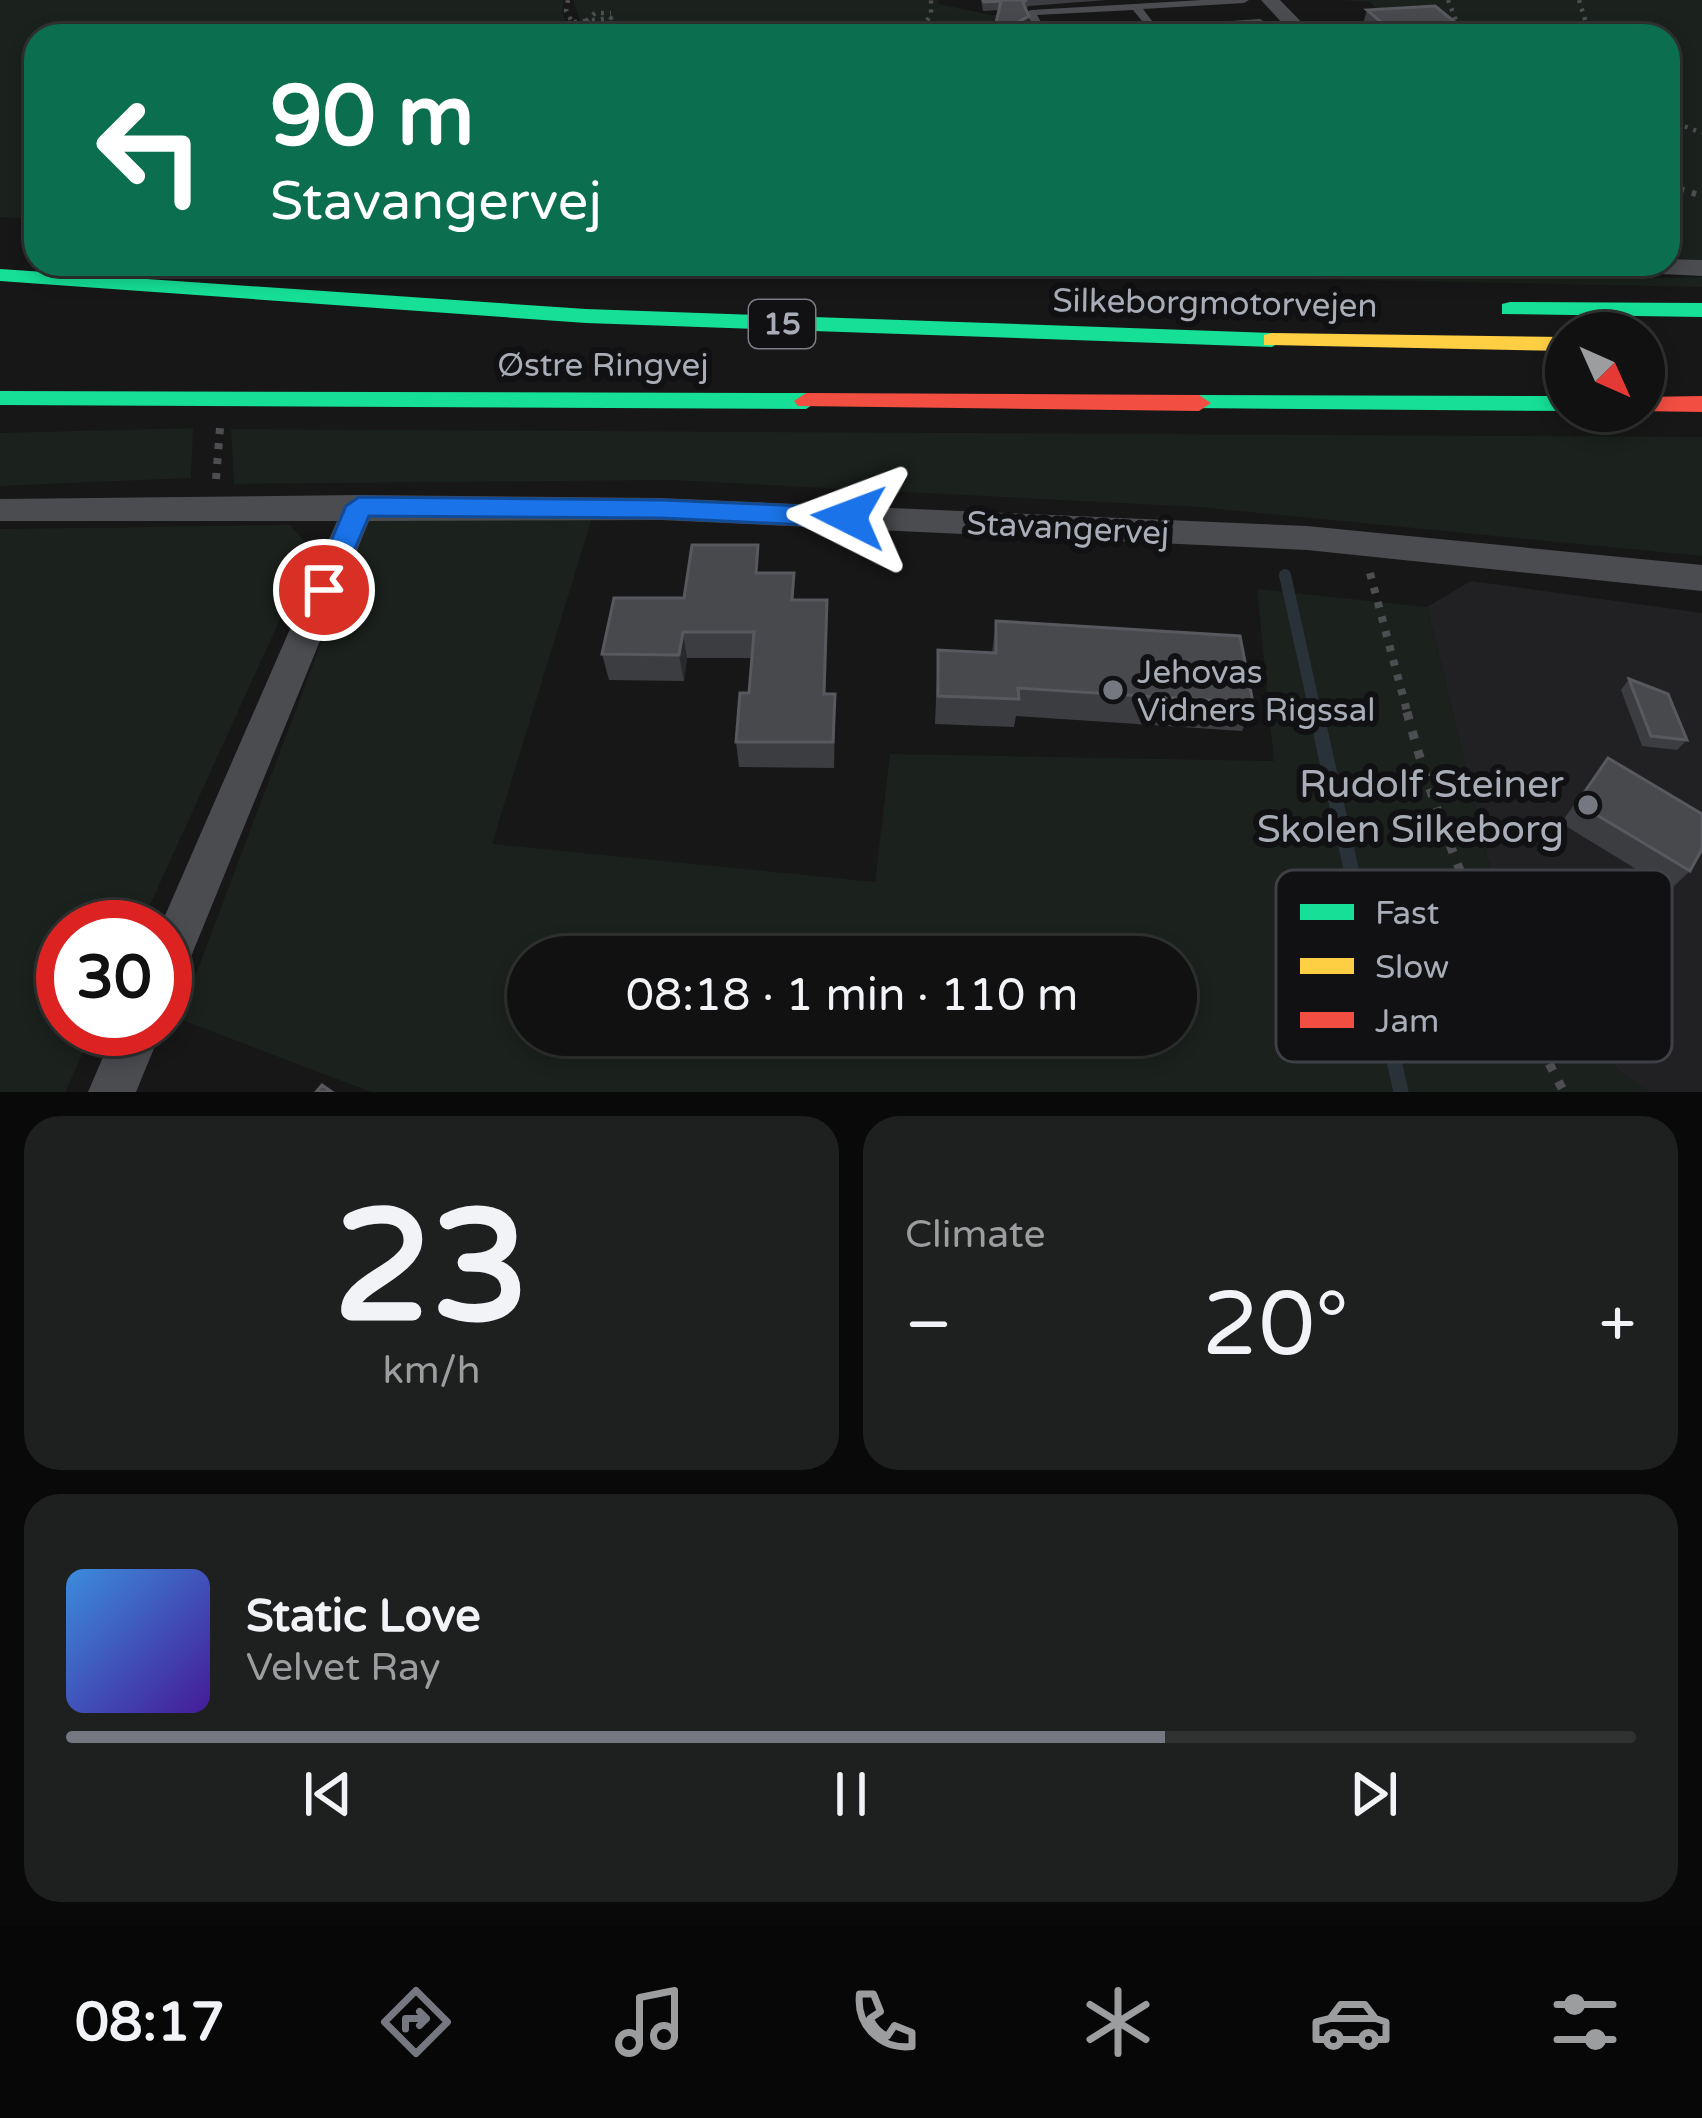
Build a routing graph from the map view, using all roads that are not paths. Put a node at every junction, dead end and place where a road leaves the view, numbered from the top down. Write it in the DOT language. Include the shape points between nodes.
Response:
graph roads {
  1 [pos="1244,0"];
  2 [pos="1270,0"];
  3 [pos="1220,1"];
  4 [pos="1119,4"];
  5 [pos="1136,7"];
  6 [pos="1260,22"];
  7 [pos="1037,24"];
  8 [pos="1150,24"];
  9 [pos="1239,24"];
  10 [pos="1293,24"];
  11 [pos="0,275"];
  12 [pos="1475,309"];
  13 [pos="1702,310"];
  14 [pos="1545,344"];
  15 [pos="0,398"];
  16 [pos="1545,404"];
  17 [pos="1702,404"];
  18 [pos="1665,405"];
  19 [pos="359,506"];
  20 [pos="0,510"];
  21 [pos="1702,578"];
  22 [pos="192,902"];
  23 [pos="127,1056"];
  24 [pos="112,1092"];
  1 -- 3 [label="lane"];
  2 -- 10 [label="street"];
  3 -- 5 [label="lane"];
  4 -- 5 [label="lane"];
  4 -- 7 [label="lane" via="1031,14"];
  5 -- 8 [label="lane"];
  6 -- 9 [label="lane"];
  11 -- 14 [label="main road, Silkeborgmotorvejen / 15" via="720,322"];
  12 -- 13 [label="main road"];
  15 -- 16 [label="main road, Østre Ringvej"];
  17 -- 18 [label="main road"];
  19 -- 20 [label="street, Stavangervej"];
  19 -- 21 [label="street, Stavangervej" via="662,509 1362,542"];
  19 -- 22 [label="street"];
  23 -- 24 [label="street"];
}
